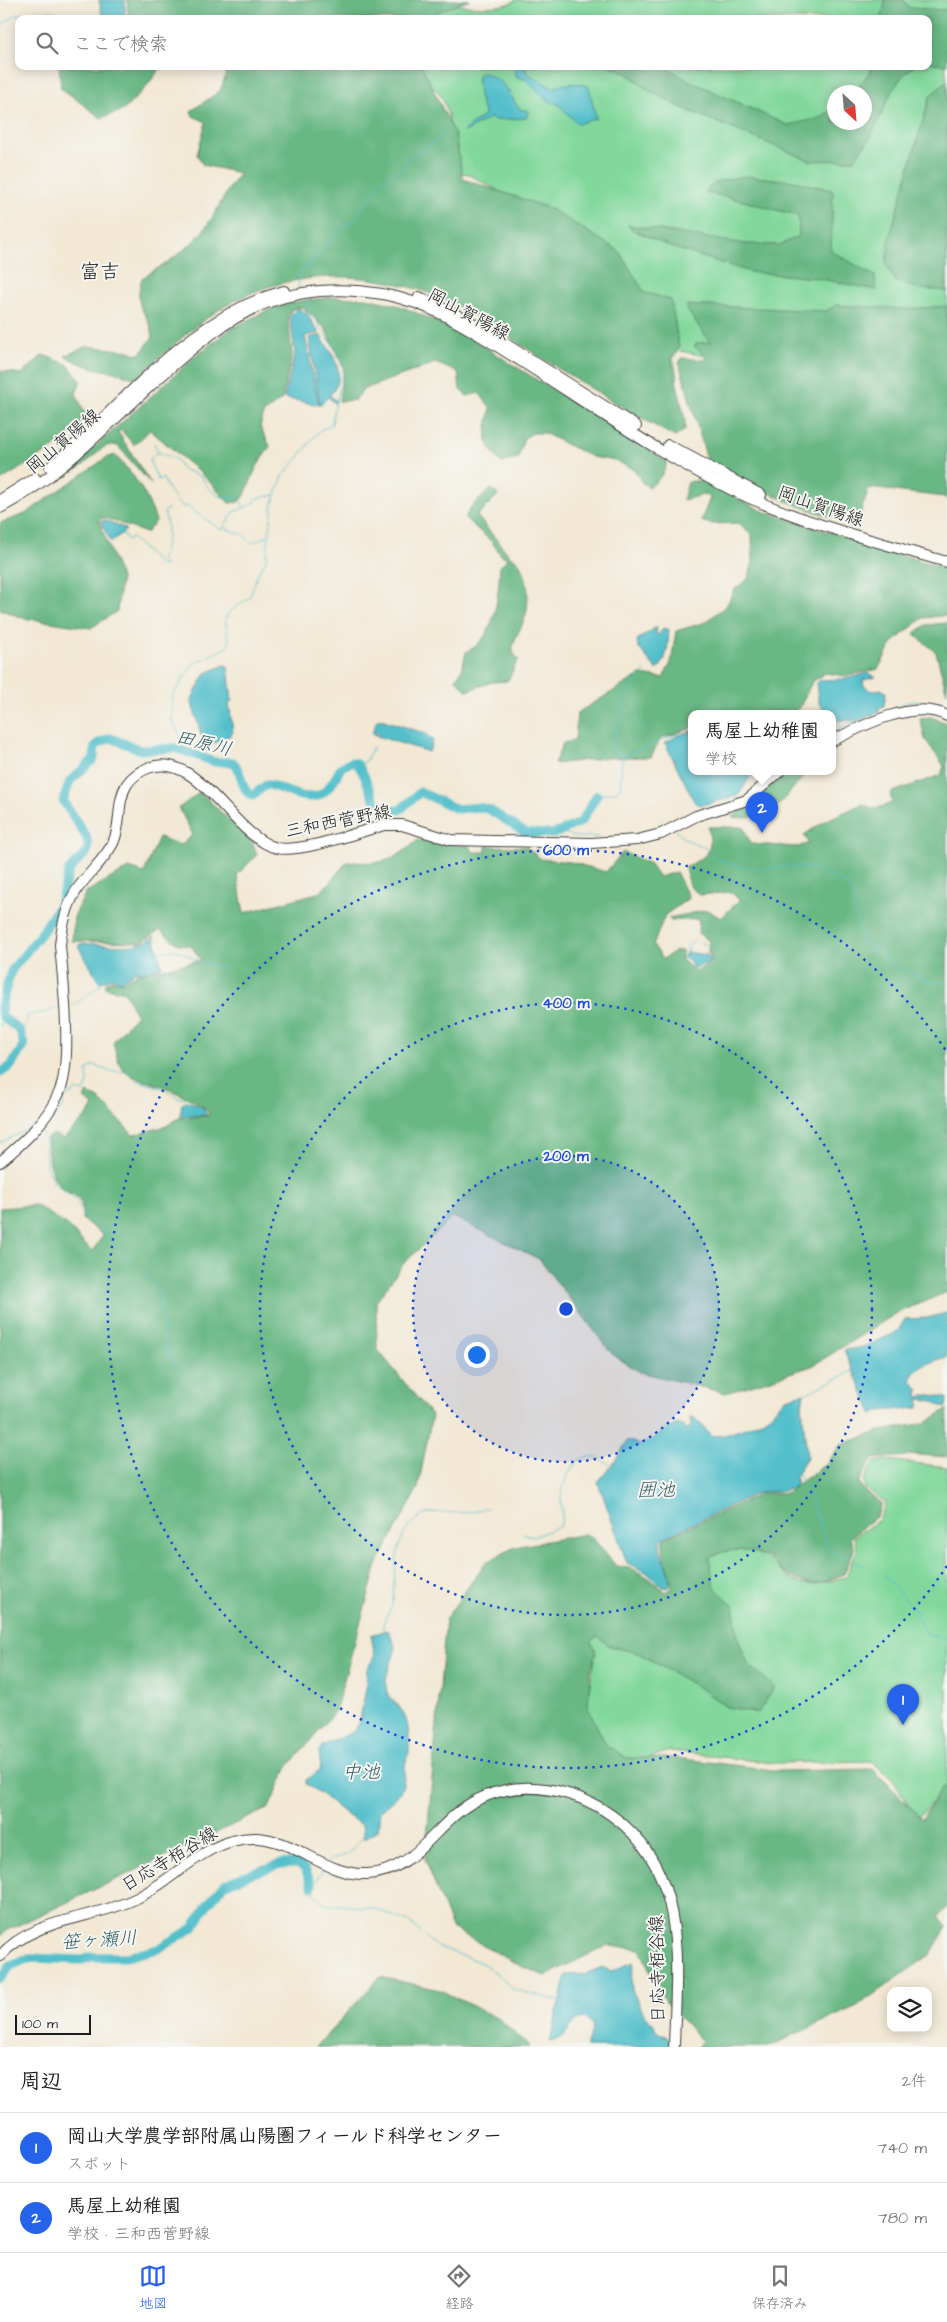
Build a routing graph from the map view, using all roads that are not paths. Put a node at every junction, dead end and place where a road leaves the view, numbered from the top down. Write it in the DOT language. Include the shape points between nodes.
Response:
graph roads {
  1 [pos="350,288"];
  2 [pos="268,299"];
  3 [pos="0,500"];
  4 [pos="0,508"];
  5 [pos="947,556"];
  6 [pos="947,562"];
  7 [pos="947,716"];
  8 [pos="836,739"];
  9 [pos="776,775"];
  10 [pos="0,1162"];
  11 [pos="0,1956"];
  12 [pos="674,2047"];
  1 -- 2 [label="main road, 岡山賀陽線"];
  1 -- 5 [label="main road, 岡山賀陽線" via="394,290 443,307 674,449 768,498"];
  1 -- 6 [label="main road, 岡山賀陽線" via="391,296 443,315 684,464 730,488 803,518"];
  2 -- 3 [label="main road, 岡山賀陽線" via="243,306 196,335 60,459"];
  2 -- 4 [label="main road, 岡山賀陽線" via="194,346 68,461"];
  7 -- 8 [label="main road" via="933,710 910,711"];
  9 -- 10 [label="main road, 三和西菅野線" via="747,800 696,816 656,836 637,840 582,843 451,840 398,824 288,849 267,845 255,836 187,773 165,766 144,770 132,778 123,793 114,840 77,890 62,927 60,945 66,1064 60,1091 33,1131"];
  11 -- 12 [label="main road, 日応寺栢谷線" via="21,1938 43,1928 102,1912 139,1897 228,1841 260,1838 289,1847 331,1868 350,1873 380,1873 404,1863 466,1806 490,1794 531,1787 557,1790 578,1796 628,1829 646,1849 659,1871 671,1903 675,1930"];
}
